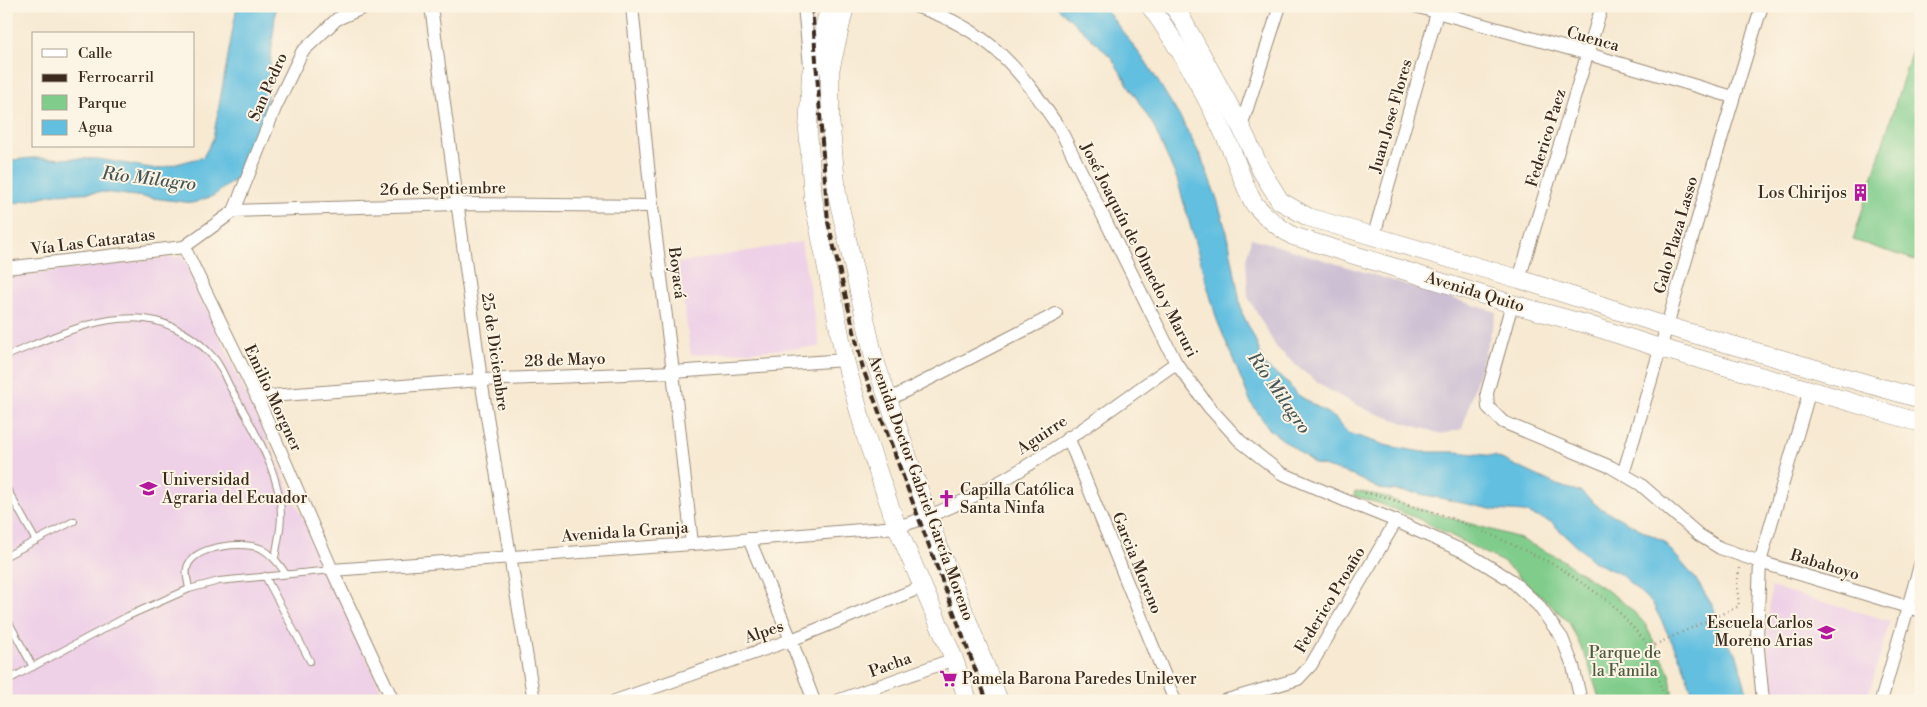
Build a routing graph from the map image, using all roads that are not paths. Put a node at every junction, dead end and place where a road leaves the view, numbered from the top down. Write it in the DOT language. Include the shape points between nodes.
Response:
graph roads {
  1 [pos="367,6"];
  2 [pos="431,6"];
  3 [pos="632,6"];
  4 [pos="804,6"];
  5 [pos="830,6"];
  6 [pos="845,6"];
  7 [pos="915,6"];
  8 [pos="1150,6"];
  9 [pos="1173,6"];
  10 [pos="1280,6"];
  11 [pos="1415,6"];
  12 [pos="1602,6"];
  13 [pos="1762,6"];
  14 [pos="1438,9"];
  15 [pos="1588,54"];
  16 [pos="811,74"];
  17 [pos="1732,97"];
  18 [pos="1241,127"];
  19 [pos="458,204"];
  20 [pos="652,206"];
  21 [pos="234,211"];
  22 [pos="1374,235"];
  23 [pos="184,247"];
  24 [pos="6,268"];
  25 [pos="1519,279"];
  26 [pos="1512,304"];
  27 [pos="1056,314"];
  28 [pos="1666,326"];
  29 [pos="1660,348"];
  30 [pos="6,356"];
  31 [pos="845,360"];
  32 [pos="1176,363"];
  33 [pos="673,372"];
  34 [pos="481,380"];
  35 [pos="1810,390"];
  36 [pos="256,398"];
  37 [pos="1921,399"];
  38 [pos="888,400"];
  39 [pos="1921,423"];
  40 [pos="1068,437"];
  41 [pos="1623,474"];
  42 [pos="6,487"];
  43 [pos="923,518"];
  44 [pos="1396,520"];
  45 [pos="74,521"];
  46 [pos="897,527"];
  47 [pos="749,539"];
  48 [pos="36,541"];
  49 [pos="692,544"];
  50 [pos="6,556"];
  51 [pos="511,556"];
  52 [pos="275,558"];
  53 [pos="1760,562"];
  54 [pos="1921,562"];
  55 [pos="332,570"];
  56 [pos="286,574"];
  57 [pos="265,576"];
  58 [pos="922,587"];
  59 [pos="189,589"];
  60 [pos="1907,607"];
  61 [pos="1921,611"];
  62 [pos="6,617"];
  63 [pos="791,640"];
  64 [pos="954,659"];
  65 [pos="310,661"];
  66 [pos="34,668"];
  67 [pos="6,681"];
  68 [pos="393,701"];
  69 [pos="534,701"];
  70 [pos="615,701"];
  71 [pos="814,701"];
  72 [pos="838,701"];
  73 [pos="968,701"];
  74 [pos="999,701"];
  75 [pos="1175,701"];
  76 [pos="1224,701"];
  77 [pos="1581,701"];
  78 [pos="1763,701"];
  79 [pos="1881,701"];
  1 -- 21 [label="street, San Pedro" via="337,18 302,52 275,108"];
  2 -- 19 [label="street, 25 de Diciembre"];
  3 -- 20 [label="street, Boyacá"];
  4 -- 16 [label="street"];
  5 -- 16 [label="main road, Avenida Doctor Gabriel García Moreno"];
  6 -- 38 [label="main road, Avenida Doctor Gabriel García Moreno" via="830,71 830,118 837,194 874,358"];
  7 -- 32 [label="street, José Joaquín de Olmedo y Maruri" via="961,24 981,37 1019,71 1039,97 1061,131"];
  8 -- 26 [label="main road, Avenida Quito" via="1207,100 1254,204 1279,228 1309,242"];
  9 -- 18 [label="main road, Avenida Quito"];
  10 -- 18 [label="street"];
  11 -- 14 [label="street, Cuenca"];
  12 -- 15 [label="street, Federico Paez"];
  13 -- 17 [label="street, Galo Plaza Lasso"];
  14 -- 15 [label="street, Cuenca"];
  14 -- 22 [label="street, Juan Jose Flores"];
  15 -- 17 [label="street, Cuenca"];
  15 -- 25 [label="street, Federico Paez"];
  16 -- 31 [label="main road, Avenida Doctor Gabriel García Moreno" via="808,130 813,198"];
  17 -- 28 [label="street, Galo Plaza Lasso"];
  18 -- 22 [label="main road, Avenida Quito" via="1280,201 1308,216"];
  19 -- 20 [label="street, 26 de Septiembre"];
  19 -- 21 [label="street, 26 de Septiembre"];
  19 -- 34 [label="street, 25 de Diciembre"];
  20 -- 33 [label="street, Boyacá"];
  21 -- 23 [label="street"];
  22 -- 25 [label="main road, Avenida Quito"];
  23 -- 24 [label="street, Vía Las Cataratas"];
  23 -- 36 [label="street, Emilio Morgner"];
  25 -- 28 [label="main road, Avenida Quito"];
  26 -- 29 [label="main road, Avenida Quito"];
  26 -- 41 [label="street, Babahoyo" via="1487,393 1488,408 1503,422"];
  27 -- 38 [label="street"];
  28 -- 29 [label="street, Galo Plaza Lasso"];
  28 -- 37 [label="main road, Avenida Quito"];
  29 -- 35 [label="main road, Avenida Quito"];
  29 -- 41 [label="street, Galo Plaza Lasso"];
  30 -- 52 [label="lane" via="70,331 113,320 145,319 170,326 198,342 215,359 270,465 280,501 281,521"];
  31 -- 33 [label="street, 28 de Mayo"];
  31 -- 46 [label="main road, Avenida Doctor Gabriel García Moreno" via="866,437"];
  32 -- 40 [label="street, Aguirre"];
  32 -- 44 [label="street, José Joaquín de Olmedo y Maruri" via="1208,407 1240,441 1281,473"];
  33 -- 34 [label="street, 28 de Mayo"];
  33 -- 49 [label="street, Boyacá"];
  34 -- 36 [label="street, 28 de Mayo"];
  34 -- 51 [label="street, 25 de Diciembre"];
  35 -- 39 [label="main road, Avenida Quito"];
  35 -- 53 [label="street"];
  36 -- 55 [label="street, Emilio Morgner"];
  38 -- 43 [label="main road, Avenida Doctor Gabriel García Moreno"];
  40 -- 43 [label="street, Aguirre" via="998,484"];
  40 -- 75 [label="street, Garcia Moreno"];
  41 -- 53 [label="street, Babahoyo" via="1640,484 1699,535 1720,548"];
  42 -- 48 [label="lane"];
  43 -- 46 [label="street, Avenida la Granja"];
  43 -- 74 [label="main road, Avenida Doctor Gabriel García Moreno"];
  44 -- 76 [label="street, Federico Proaño" via="1311,665 1298,679"];
  44 -- 77 [label="street, José Joaquín de Olmedo y Maruri" via="1467,553 1511,580 1538,605 1562,638"];
  45 -- 48 [label="lane"];
  46 -- 47 [label="street, Avenida la Granja"];
  46 -- 58 [label="main road, Avenida Doctor Gabriel García Moreno"];
  47 -- 49 [label="street, Avenida la Granja"];
  47 -- 63 [label="street"];
  48 -- 50 [label="lane"];
  49 -- 51 [label="street, Avenida la Granja"];
  51 -- 55 [label="street, Avenida la Granja"];
  51 -- 69 [label="street, 25 de Diciembre"];
  52 -- 56 [label="lane"];
  52 -- 59 [label="lane" via="262,549 241,544 215,548 189,562 186,572"];
  53 -- 60 [label="street, Babahoyo"];
  53 -- 78 [label="street" via="1757,639"];
  54 -- 60 [label="street"];
  55 -- 56 [label="lane"];
  55 -- 68 [label="street, Emilio Morgner"];
  56 -- 57 [label="lane"];
  57 -- 59 [label="lane" via="219,581"];
  57 -- 65 [label="lane"];
  58 -- 63 [label="street, Alpes"];
  58 -- 64 [label="main road, Avenida Doctor Gabriel García Moreno"];
  59 -- 66 [label="lane" via="128,616"];
  60 -- 61 [label="street, Babahoyo"];
  60 -- 79 [label="street"];
  62 -- 66 [label="lane"];
  63 -- 70 [label="street, Alpes"];
  63 -- 71 [label="street"];
  64 -- 72 [label="street, Pacha"];
  64 -- 73 [label="main road, Avenida Doctor Gabriel García Moreno"];
  66 -- 67 [label="lane"];
}
